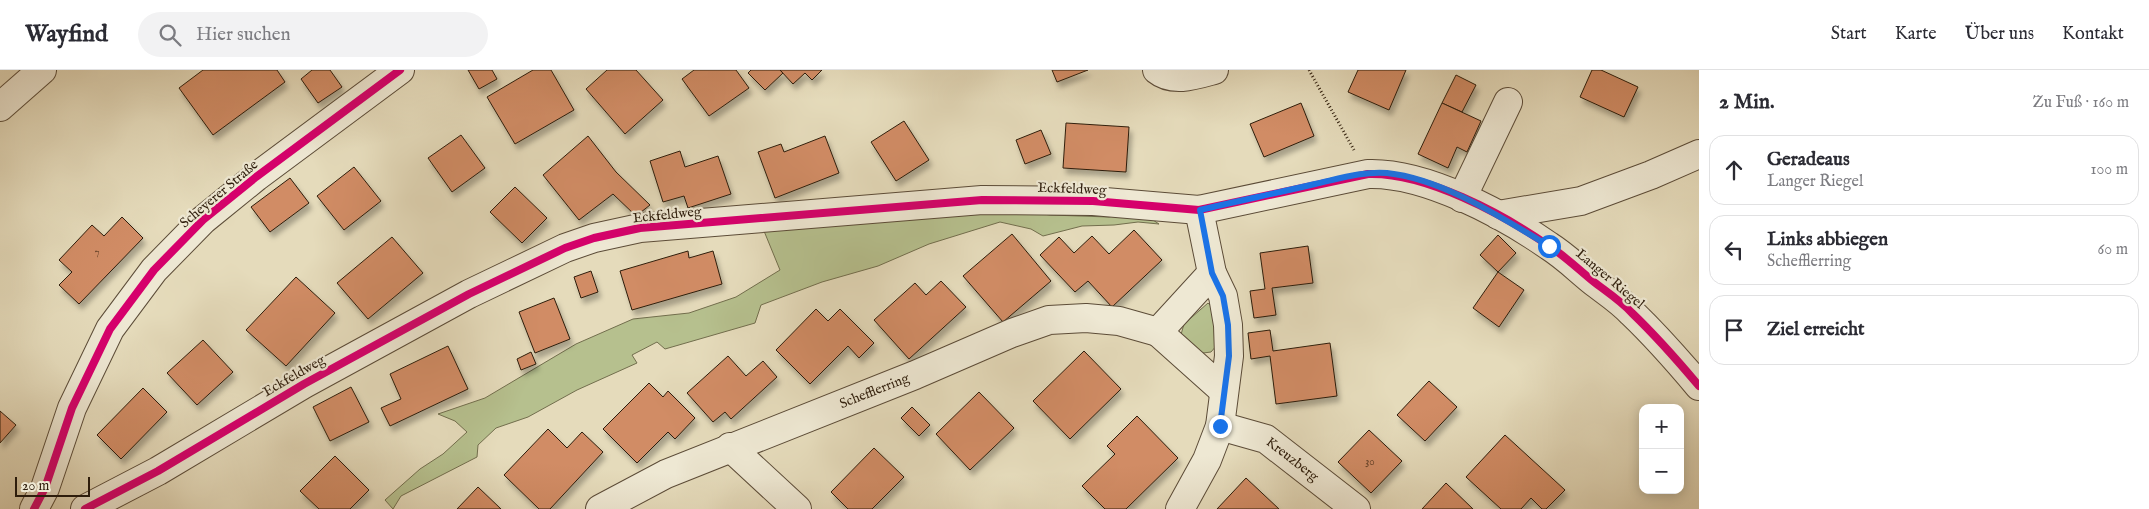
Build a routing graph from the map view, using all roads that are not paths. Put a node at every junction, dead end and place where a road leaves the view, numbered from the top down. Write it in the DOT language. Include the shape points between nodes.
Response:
graph roads {
  1 [pos="42,70"];
  2 [pos="400,70"];
  3 [pos="1157,70"];
  4 [pos="1214,70"];
  5 [pos="1508,102"];
  6 [pos="0,107"];
  7 [pos="1699,154"];
  8 [pos="1462,198"];
  9 [pos="1200,210"];
  10 [pos="1498,215"];
  11 [pos="1212,273"];
  12 [pos="1158,332"];
  13 [pos="1699,386"];
  14 [pos="1224,391"];
  15 [pos="1220,426"];
  16 [pos="730,447"];
  17 [pos="34,509"];
  18 [pos="85,509"];
  19 [pos="600,509"];
  20 [pos="797,509"];
  21 [pos="1180,509"];
  22 [pos="1356,509"];
  1 -- 6 [label="street"];
  2 -- 17 [label="street, Scheyerer Straße" via="203,220 154,270 110,329 72,408 45,488"];
  3 -- 4 [label="street" via="1176,78"];
  5 -- 8 [label="street"];
  7 -- 10 [label="street" via="1581,201"];
  8 -- 9 [label="street, Langer Riegel" via="1400,175 1368,174"];
  8 -- 10 [label="street, Langer Riegel"];
  9 -- 11 [label="street"];
  9 -- 18 [label="street, Eckfeldweg" via="1093,201 982,200 640,228 594,238 565,248 469,294 304,384 158,471"];
  10 -- 13 [label="street, Langer Riegel" via="1549,246 1631,312"];
  11 -- 12 [label="street"];
  11 -- 14 [label="street" via="1223,296 1228,325 1229,356"];
  12 -- 14 [label="street, Schefflerring"];
  12 -- 16 [label="street, Schefflerring" via="1119,321 1086,318 1050,320"];
  14 -- 15 [label="street"];
  15 -- 21 [label="street" via="1207,460"];
  15 -- 22 [label="street, Kreuzberg" via="1266,439"];
  16 -- 19 [label="street, Schefflerring" via="666,474"];
  16 -- 20 [label="street"];
}
